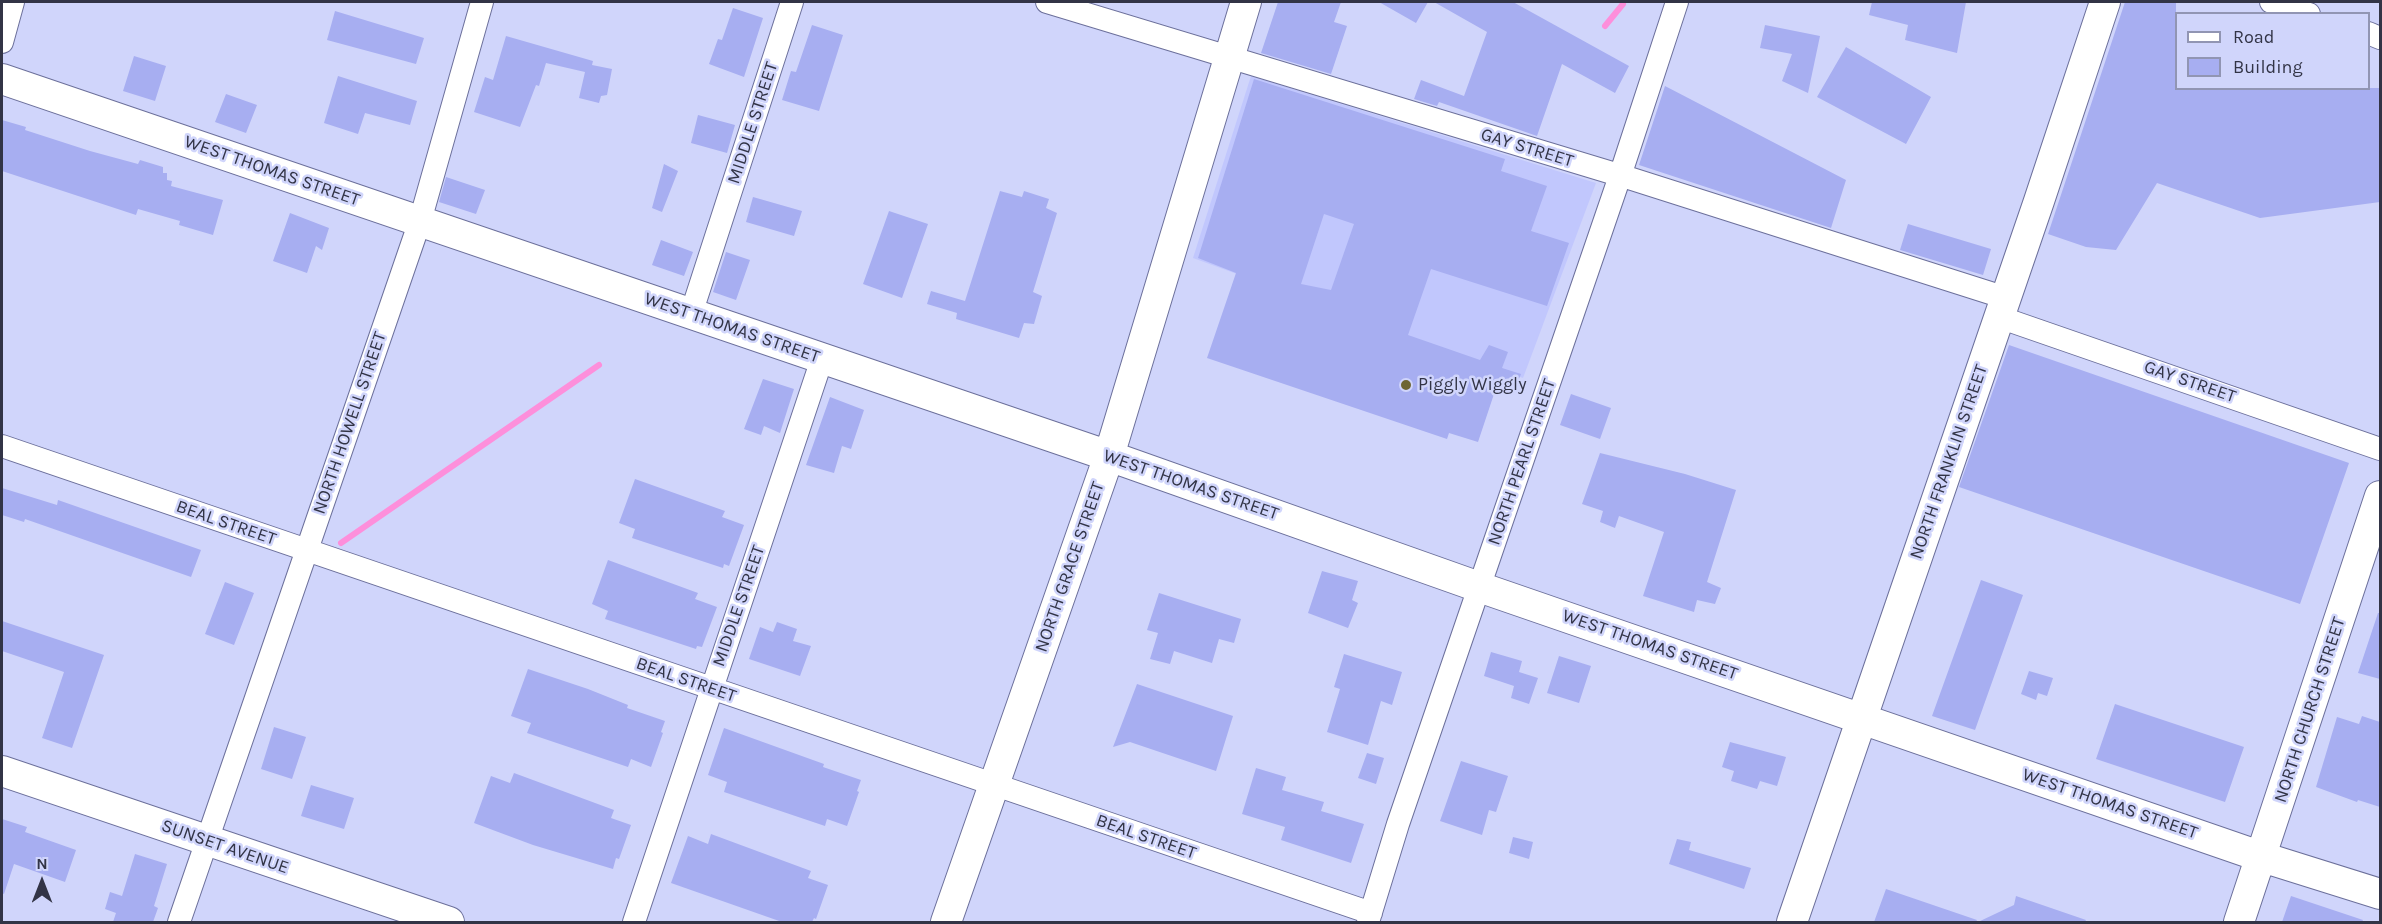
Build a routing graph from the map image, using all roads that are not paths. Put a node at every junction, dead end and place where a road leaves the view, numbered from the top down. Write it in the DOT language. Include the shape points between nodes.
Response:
graph roads {
  1 [pos="13,2"];
  2 [pos="482,2"];
  3 [pos="792,2"];
  4 [pos="1047,2"];
  5 [pos="1246,2"];
  6 [pos="1677,2"];
  7 [pos="2105,2"];
  8 [pos="2271,2"];
  9 [pos="2303,12"];
  10 [pos="2,42"];
  11 [pos="1228,58"];
  12 [pos="2,79"];
  13 [pos="1620,176"];
  14 [pos="420,222"];
  15 [pos="2003,307"];
  16 [pos="692,314"];
  17 [pos="822,359"];
  18 [pos="2,446"];
  19 [pos="2380,449"];
  20 [pos="1108,456"];
  21 [pos="2380,496"];
  22 [pos="306,551"];
  23 [pos="1479,587"];
  24 [pos="712,689"];
  25 [pos="1862,718"];
  26 [pos="2,771"];
  27 [pos="994,785"];
  28 [pos="207,841"];
  29 [pos="2262,857"];
  30 [pos="2380,894"];
  31 [pos="1369,918"];
  32 [pos="179,922"];
  33 [pos="449,922"];
  34 [pos="634,922"];
  35 [pos="946,922"];
  36 [pos="1792,922"];
  37 [pos="2239,922"];
  1 -- 10 [label="street"];
  2 -- 14 [label="street, NORTH HOWELL STREET"];
  3 -- 16 [label="street, MIDDLE STREET"];
  4 -- 11 [label="street, GAY STREET"];
  5 -- 11 [label="main road, NORTH GRACE STREET"];
  6 -- 13 [label="street, NORTH PEARL STREET"];
  7 -- 15 [label="main road, NORTH FRANKLIN STREET"];
  8 -- 9 [label="street"];
  11 -- 13 [label="street, GAY STREET"];
  11 -- 20 [label="main road, NORTH GRACE STREET"];
  12 -- 14 [label="main road, WEST THOMAS STREET"];
  13 -- 15 [label="street, GAY STREET"];
  13 -- 23 [label="street, NORTH PEARL STREET"];
  14 -- 16 [label="main road, WEST THOMAS STREET"];
  14 -- 22 [label="street, NORTH HOWELL STREET"];
  15 -- 19 [label="street, GAY STREET"];
  15 -- 25 [label="main road, NORTH FRANKLIN STREET"];
  16 -- 17 [label="main road, WEST THOMAS STREET"];
  17 -- 20 [label="main road, WEST THOMAS STREET"];
  17 -- 24 [label="street, MIDDLE STREET"];
  18 -- 22 [label="street, BEAL STREET"];
  20 -- 23 [label="main road, WEST THOMAS STREET"];
  20 -- 27 [label="main road, NORTH GRACE STREET"];
  21 -- 29 [label="main road, NORTH CHURCH STREET"];
  22 -- 24 [label="street, BEAL STREET"];
  22 -- 28 [label="street, NORTH HOWELL STREET"];
  23 -- 25 [label="main road, WEST THOMAS STREET"];
  23 -- 31 [label="street, NORTH PEARL STREET"];
  24 -- 27 [label="street, BEAL STREET"];
  24 -- 34 [label="street, MIDDLE STREET"];
  25 -- 29 [label="main road, WEST THOMAS STREET"];
  25 -- 36 [label="main road, NORTH FRANKLIN STREET"];
  26 -- 28 [label="main road, SUNSET AVENUE"];
  27 -- 31 [label="street, BEAL STREET"];
  27 -- 35 [label="main road, NORTH GRACE STREET"];
  28 -- 32 [label="street, NORTH HOWELL STREET"];
  28 -- 33 [label="main road, SUNSET AVENUE"];
  29 -- 30 [label="main road, WEST THOMAS STREET"];
  29 -- 37 [label="main road, NORTH CHURCH STREET"];
}
